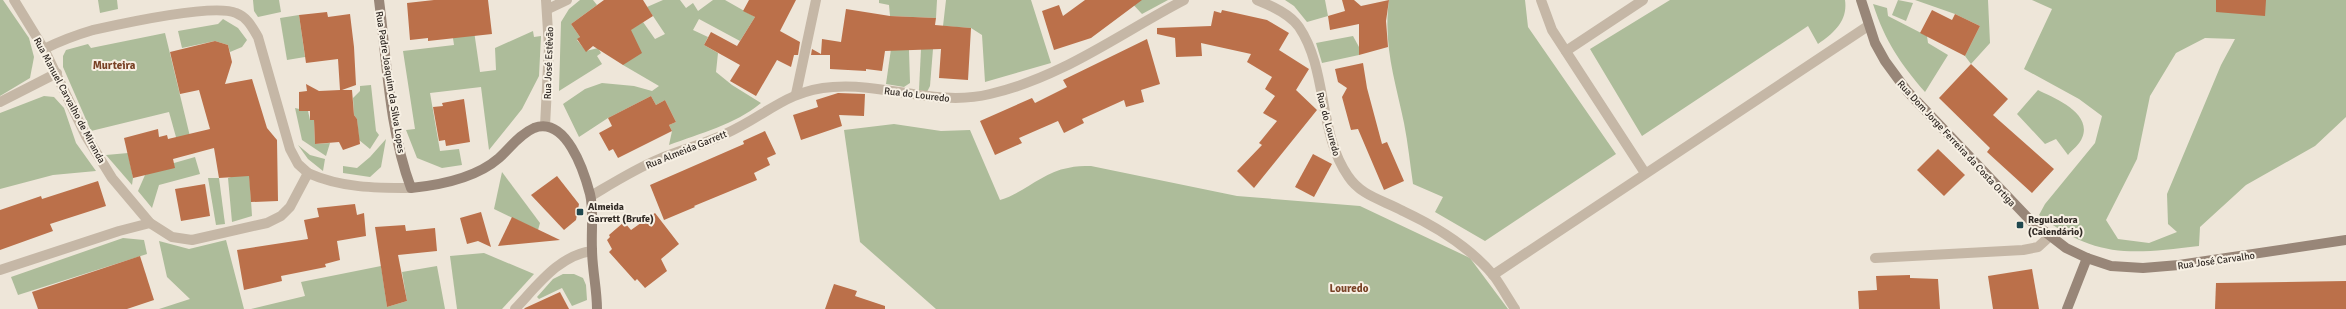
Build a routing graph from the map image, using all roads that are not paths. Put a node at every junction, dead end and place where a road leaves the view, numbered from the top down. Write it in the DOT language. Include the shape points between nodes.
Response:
graph roads {
  1 [pos="14,0"];
  2 [pos="379,0"];
  3 [pos="567,0"];
  4 [pos="816,0"];
  5 [pos="1184,0"];
  6 [pos="1257,0"];
  7 [pos="1541,0"];
  8 [pos="1644,0"];
  9 [pos="1861,0"];
  10 [pos="547,5"];
  11 [pos="1868,26"];
  12 [pos="44,49"];
  13 [pos="1566,50"];
  14 [pos="57,73"];
  15 [pos="796,94"];
  16 [pos="0,102"];
  17 [pos="545,126"];
  18 [pos="308,174"];
  19 [pos="1645,174"];
  20 [pos="411,188"];
  21 [pos="591,196"];
  22 [pos="150,223"];
  23 [pos="2049,237"];
  24 [pos="2346,240"];
  25 [pos="592,251"];
  26 [pos="1875,258"];
  27 [pos="2087,258"];
  28 [pos="0,270"];
  29 [pos="1493,276"];
  30 [pos="515,309"];
  31 [pos="597,309"];
  32 [pos="1515,309"];
  33 [pos="2067,309"];
  1 -- 12 [label="street, Rua Manuel Carvalho de Miranda"];
  2 -- 20 [label="street, Rua Padre Joaquim da Silva Lopes" via="394,119"];
  3 -- 10 [label="street" via="555,7"];
  4 -- 15 [label="street"];
  5 -- 15 [label="street, Rua do Louredo" via="1081,60 990,94 952,99 849,86"];
  6 -- 29 [label="street, Rua do Louredo" via="1286,15 1300,28 1314,63 1331,139 1338,159 1353,184 1375,199 1433,227 1460,245"];
  7 -- 13 [label="street" via="1552,30"];
  8 -- 13 [label="street"];
  9 -- 11 [label="street, Rua Dom Jorge Ferreira da Costa Ortiga"];
  10 -- 17 [label="street, Rua José Estêvão" via="550,47"];
  11 -- 19 [label="street"];
  11 -- 23 [label="street, Rua Dom Jorge Ferreira da Costa Ortiga" via="1885,61 1907,91"];
  12 -- 14 [label="street, Rua Manuel Carvalho de Miranda"];
  12 -- 18 [label="street" via="64,39 101,29 216,9 236,13 249,22 258,37 290,149 298,164"];
  13 -- 19 [label="street"];
  14 -- 16 [label="street"];
  14 -- 22 [label="street, Rua Manuel Carvalho de Miranda" via="97,155 112,178"];
  15 -- 21 [label="street, Rua Almeida Garrett" via="727,133 646,165"];
  17 -- 20 [label="street" via="534,128 523,135 498,159 469,175 430,186"];
  17 -- 21 [label="street" via="555,129 566,138"];
  18 -- 20 [label="street" via="357,187"];
  18 -- 22 [label="street, Rua Manuel Carvalho de Miranda" via="290,208 281,216 267,222 192,240 172,237"];
  19 -- 29 [label="street"];
  21 -- 25 [label="street"];
  22 -- 28 [label="street"];
  23 -- 26 [label="street" via="2038,247 2023,250"];
  23 -- 27 [label="street, Rua Dom Jorge Ferreira da Costa Ortiga"];
  24 -- 27 [label="street, Rua José Carvalho" via="2143,268 2111,266"];
  25 -- 30 [label="street" via="569,257"];
  25 -- 31 [label="street"];
  27 -- 33 [label="street"];
  29 -- 32 [label="street, Rua do Louredo"];
}
